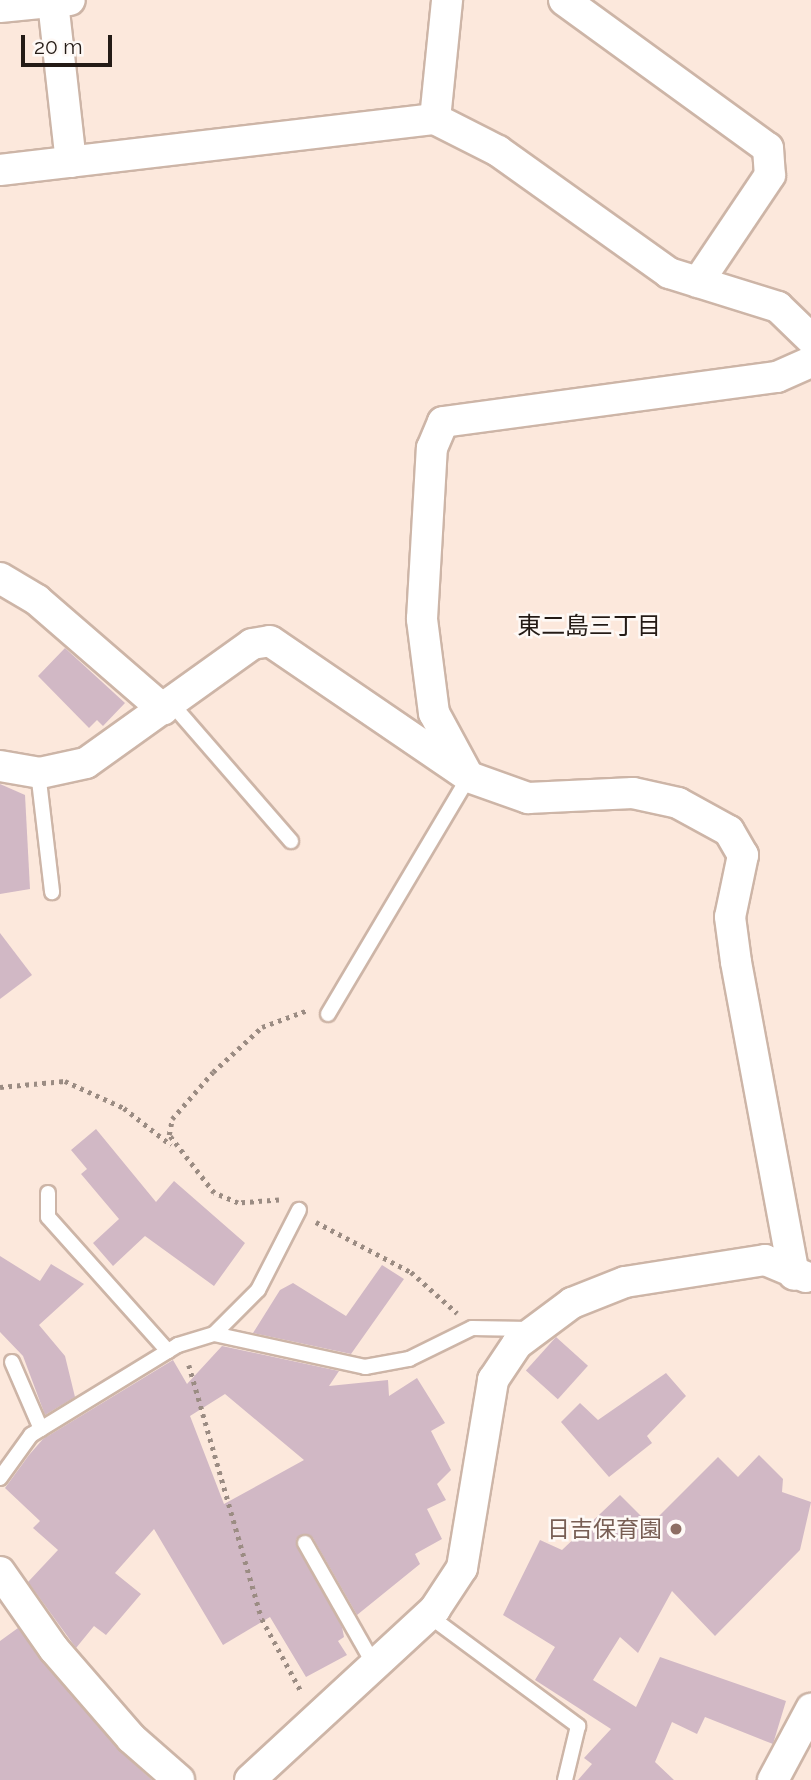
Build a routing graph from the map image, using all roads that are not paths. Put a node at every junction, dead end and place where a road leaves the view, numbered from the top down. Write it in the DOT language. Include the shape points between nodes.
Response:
graph roads {
  1 [pos="447,0"];
  2 [pos="564,0"];
  3 [pos="62,1"];
  4 [pos="0,8"];
  5 [pos="435,119"];
  6 [pos="71,162"];
  7 [pos="0,170"];
  8 [pos="698,282"];
  9 [pos="811,340"];
  10 [pos="811,362"];
  11 [pos="0,578"];
  12 [pos="167,706"];
  13 [pos="0,766"];
  14 [pos="38,772"];
  15 [pos="469,777"];
  16 [pos="291,841"];
  17 [pos="52,892"];
  18 [pos="328,1014"];
  19 [pos="48,1193"];
  20 [pos="299,1210"];
  21 [pos="801,1262"];
  22 [pos="538,1329"];
  23 [pos="214,1334"];
  24 [pos="168,1351"];
  25 [pos="12,1362"];
  26 [pos="41,1429"];
  27 [pos="0,1478"];
  28 [pos="305,1543"];
  29 [pos="0,1572"];
  30 [pos="428,1615"];
  31 [pos="375,1666"];
  32 [pos="811,1709"];
  33 [pos="179,1780"];
  34 [pos="250,1780"];
  35 [pos="565,1780"];
  36 [pos="773,1780"];
  1 -- 5 [label="street"];
  2 -- 8 [label="street" via="768,148 770,175"];
  3 -- 4 [label="street"];
  3 -- 6 [label="street"];
  5 -- 6 [label="street"];
  5 -- 8 [label="street" via="498,151 669,272"];
  6 -- 7 [label="street"];
  8 -- 9 [label="street" via="778,307"];
  10 -- 15 [label="street" via="777,377 443,422 432,448 422,619 434,713"];
  11 -- 12 [label="street" via="37,600"];
  12 -- 14 [label="street" via="86,763"];
  12 -- 15 [label="street" via="252,644 270,641"];
  12 -- 16 [label="lane"];
  13 -- 14 [label="street"];
  14 -- 17 [label="lane"];
  15 -- 18 [label="lane"];
  15 -- 21 [label="street" via="528,798 633,793 678,803 729,831 743,855 730,917 736,962"];
  19 -- 24 [label="lane" via="48,1217"];
  20 -- 23 [label="lane" via="258,1290"];
  21 -- 22 [label="street" via="765,1260 625,1282 572,1303"];
  22 -- 23 [label="lane" via="478,1328 409,1359 365,1367"];
  22 -- 30 [label="street" via="517,1345 493,1380 462,1568"];
  23 -- 24 [label="lane"];
  24 -- 26 [label="lane"];
  25 -- 26 [label="lane"];
  26 -- 27 [label="lane"];
  28 -- 31 [label="lane"];
  29 -- 33 [label="street" via="54,1649 131,1738"];
  30 -- 31 [label="street"];
  30 -- 35 [label="lane" via="578,1726"];
  31 -- 34 [label="street"];
  32 -- 36 [label="street"];
}
